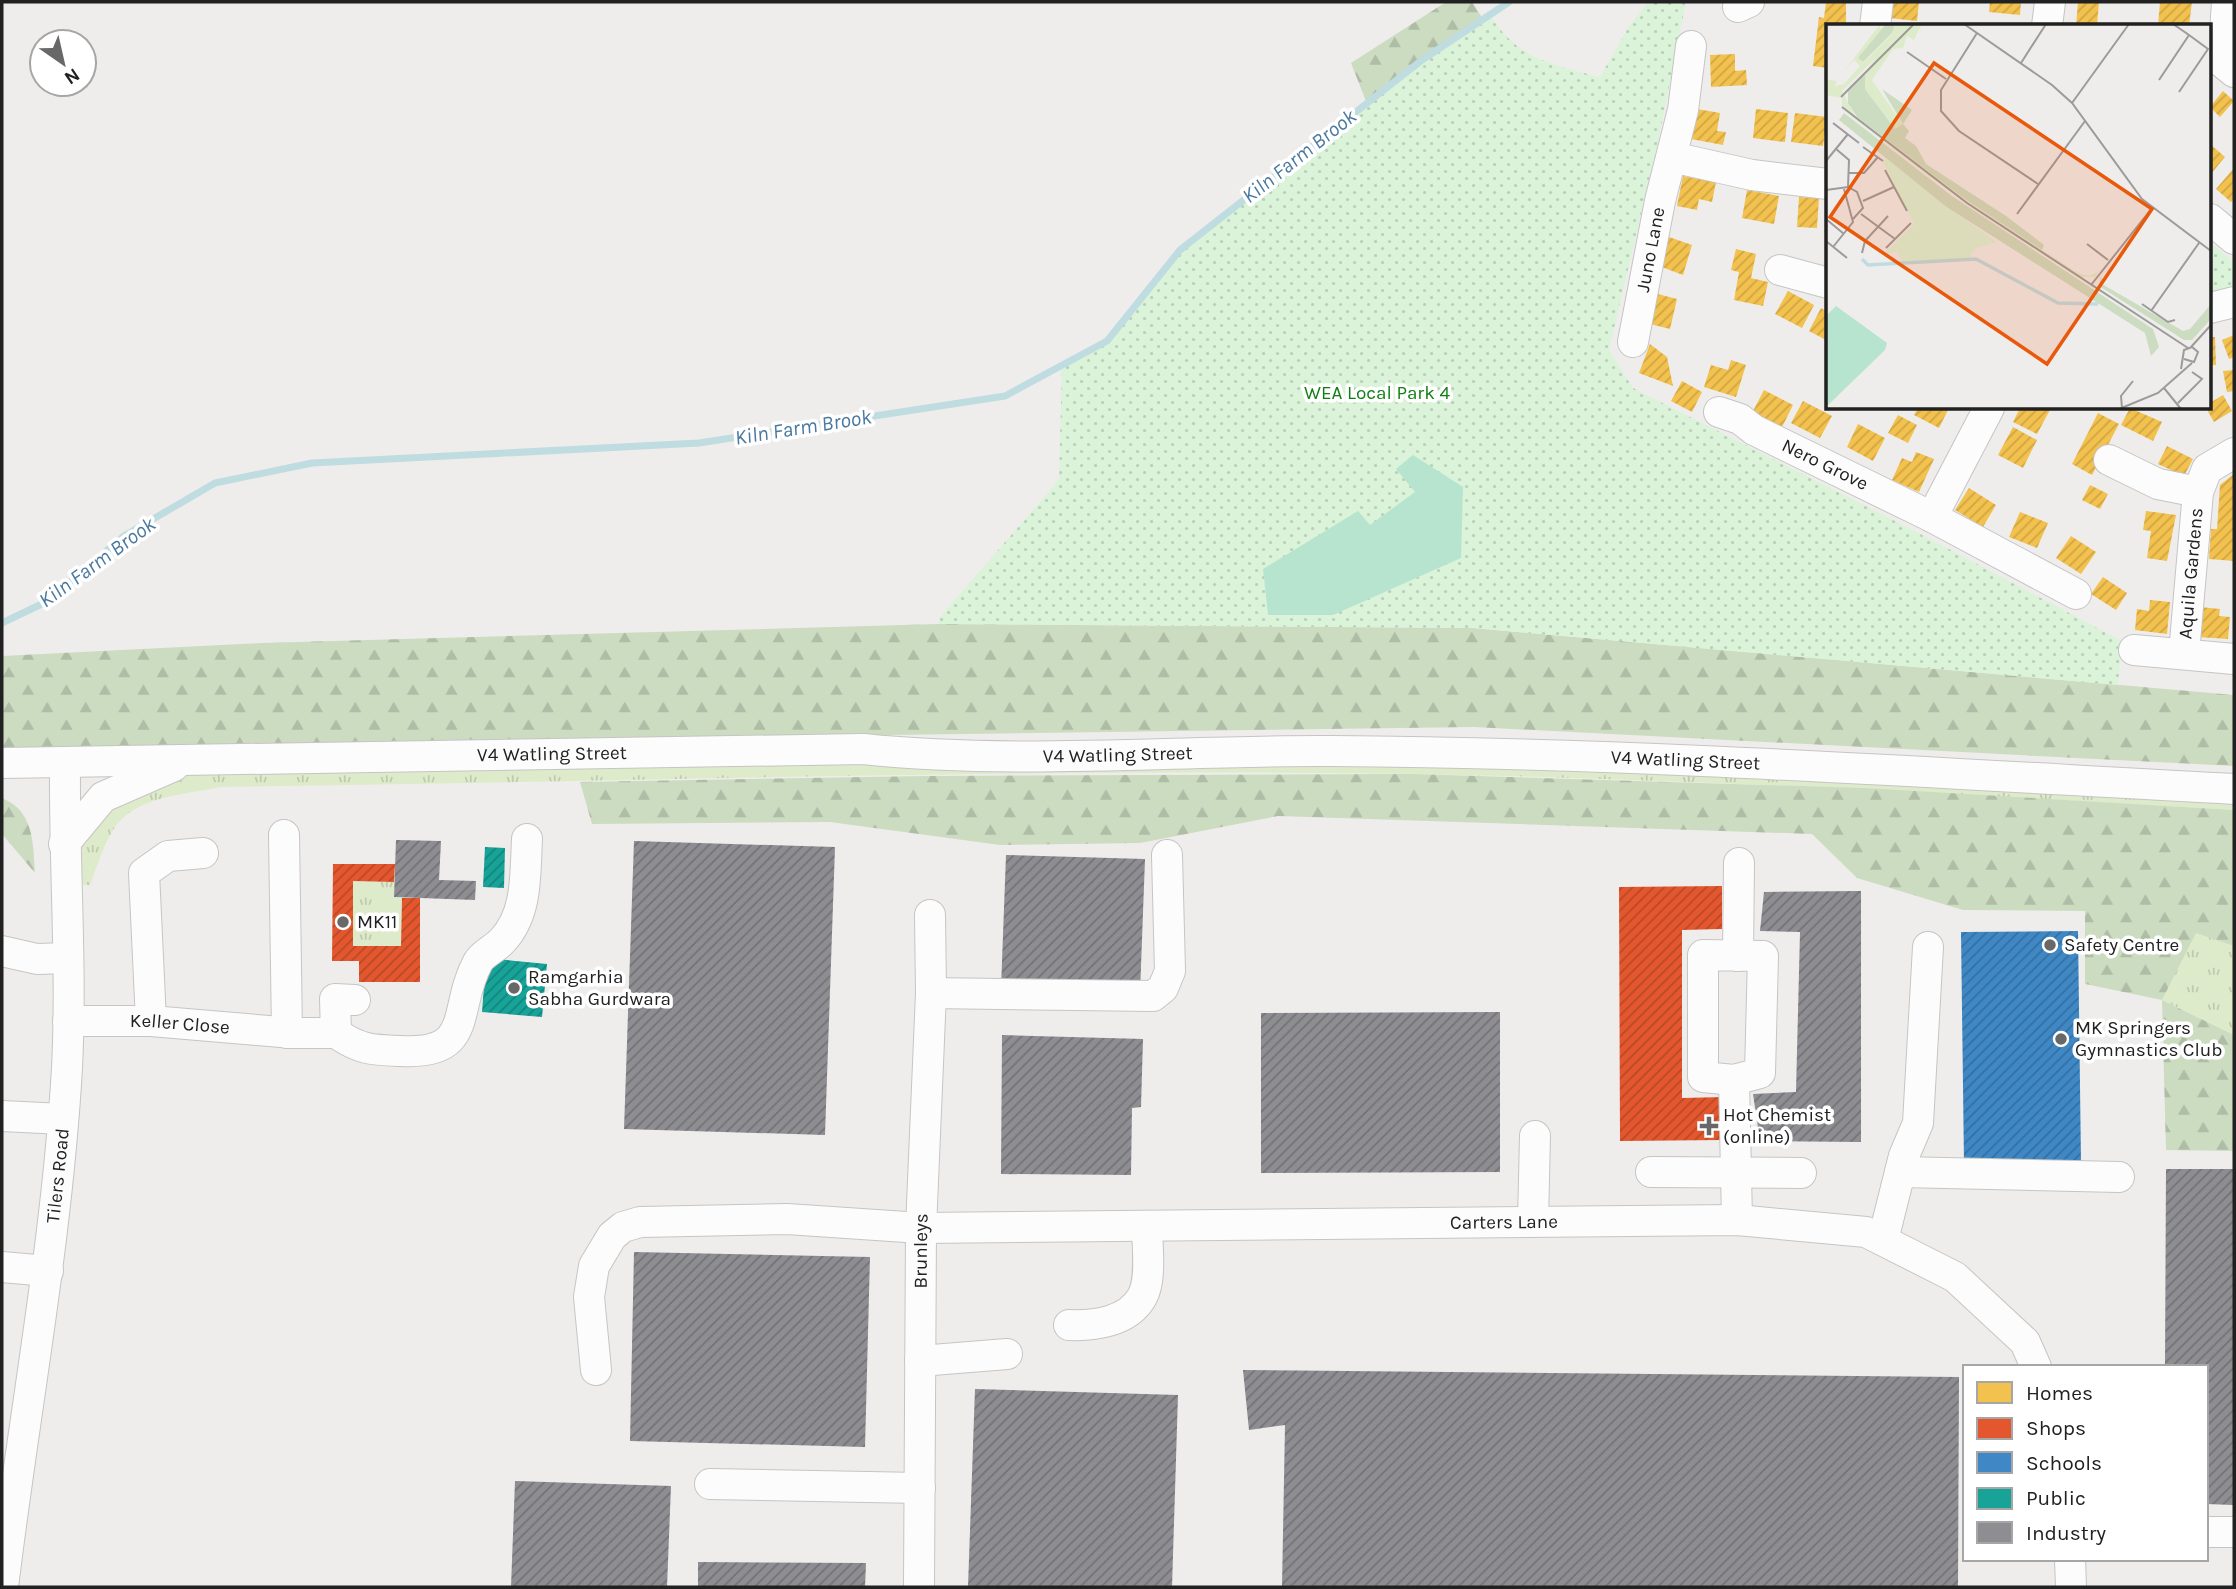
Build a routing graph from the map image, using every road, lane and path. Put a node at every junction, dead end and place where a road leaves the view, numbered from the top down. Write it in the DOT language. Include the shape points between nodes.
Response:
graph roads {
  1 [pos="1878,2"];
  2 [pos="2050,2"];
  3 [pos="2227,2"];
  4 [pos="1875,24"];
  5 [pos="2048,24"];
  6 [pos="1691,46"];
  7 [pos="2234,72"];
  8 [pos="1672,157"];
  9 [pos="1826,184"];
  10 [pos="2212,221"];
  11 [pos="2234,239"];
  12 [pos="1780,270"];
  13 [pos="1826,282"];
  14 [pos="2234,302"];
  15 [pos="2212,308"];
  16 [pos="1633,342"];
  17 [pos="1988,410"];
  18 [pos="1719,412"];
  19 [pos="2234,453"];
  20 [pos="2109,460"];
  21 [pos="2198,492"];
  22 [pos="1931,517"];
  23 [pos="2076,594"];
  24 [pos="2134,650"];
  25 [pos="2184,653"];
  26 [pos="2234,659"];
  27 [pos="188,760"];
  28 [pos="65,762"];
  29 [pos="2,764"];
  30 [pos="2234,789"];
  31 [pos="284,835"];
  32 [pos="527,839"];
  33 [pos="64,844"];
  34 [pos="202,853"];
  35 [pos="1167,855"];
  36 [pos="1739,863"];
  37 [pos="930,915"];
  38 [pos="1928,947"];
  39 [pos="2,951"];
  40 [pos="1738,956"];
  41 [pos="67,958"];
  42 [pos="931,993"];
  43 [pos="355,1000"];
  44 [pos="68,1021"];
  45 [pos="151,1021"];
  46 [pos="290,1033"];
  47 [pos="336,1033"];
  48 [pos="1734,1080"];
  49 [pos="2,1116"];
  50 [pos="63,1119"];
  51 [pos="1535,1136"];
  52 [pos="1651,1172"];
  53 [pos="1736,1172"];
  54 [pos="1900,1172"];
  55 [pos="1801,1173"];
  56 [pos="2119,1177"];
  57 [pos="1737,1220"];
  58 [pos="1533,1222"];
  59 [pos="1147,1226"];
  60 [pos="921,1228"];
  61 [pos="1883,1240"];
  62 [pos="2,1267"];
  63 [pos="48,1271"];
  64 [pos="1069,1325"];
  65 [pos="1007,1354"];
  66 [pos="920,1361"];
  67 [pos="2035,1365"];
  68 [pos="596,1370"];
  69 [pos="9,1474"];
  70 [pos="710,1484"];
  71 [pos="920,1488"];
  72 [pos="2208,1532"];
  73 [pos="2234,1532"];
  74 [pos="2070,1561"];
  75 [pos="4,1587"];
  76 [pos="919,1587"];
  77 [pos="2071,1587"];
  1 -- 4 [label="street"];
  2 -- 5 [label="street"];
  3 -- 7 [label="street" via="2223,63"];
  6 -- 8 [label="street, Juno Lane"];
  8 -- 9 [label="street" via="1752,175"];
  8 -- 16 [label="street, Juno Lane"];
  10 -- 11 [label="street"];
  12 -- 13 [label="street"];
  14 -- 15 [label="street"];
  17 -- 22 [label="street"];
  18 -- 22 [label="street, Nero Grove"];
  19 -- 21 [label="street, Aquila Gardens" via="2207,469"];
  20 -- 21 [label="street, Aquila Gardens" via="2158,484"];
  21 -- 25 [label="street, Aquila Gardens"];
  22 -- 23 [label="street, Nero Grove"];
  24 -- 25 [label="street, Aquila Gardens"];
  25 -- 26 [label="street, Aquila Gardens"];
  27 -- 28 [label="street, V4 Watling Street"];
  27 -- 30 [label="street, V4 Watling Street" via="863,749 943,757 1332,751 1725,761"];
  27 -- 33 [label="street" via="103,797"];
  28 -- 29 [label="street, V4 Watling Street"];
  28 -- 33 [label="street, Tilers Road"];
  31 -- 46 [label="street"];
  32 -- 47 [label="street" via="523,905 503,941 478,961 459,1024 448,1042 438,1050 420,1052 363,1049"];
  33 -- 41 [label="street, Tilers Road"];
  34 -- 45 [label="street" via="168,856 144,873"];
  35 -- 42 [label="street" via="1170,971 1163,988 1153,996"];
  36 -- 40 [label="street"];
  37 -- 42 [label="street, Brunleys"];
  38 -- 54 [label="street" via="1918,1123"];
  39 -- 41 [label="street" via="37,959"];
  40 -- 48 [label="street" via="1763,956 1760,1073"];
  40 -- 48 [label="street" via="1703,955 1703,1077"];
  41 -- 44 [label="street, Tilers Road"];
  42 -- 60 [label="street, Brunleys"];
  43 -- 47 [label="street" via="335,999"];
  44 -- 45 [label="street, Keller Close"];
  44 -- 50 [label="street, Tilers Road"];
  45 -- 46 [label="street, Keller Close"];
  46 -- 47 [label="street, Keller Close"];
  48 -- 53 [label="street"];
  49 -- 50 [label="street"];
  50 -- 63 [label="street, Tilers Road"];
  51 -- 58 [label="street"];
  52 -- 53 [label="street"];
  53 -- 55 [label="street"];
  53 -- 57 [label="street"];
  54 -- 56 [label="street"];
  54 -- 61 [label="street"];
  57 -- 58 [label="street, Carters Lane"];
  57 -- 61 [label="street, Carters Lane" via="1866,1232"];
  58 -- 59 [label="street, Carters Lane"];
  59 -- 60 [label="street, Carters Lane"];
  59 -- 64 [label="street" via="1142,1297 1114,1319 1088,1326"];
  60 -- 66 [label="street, Brunleys"];
  60 -- 68 [label="street, Carters Lane" via="788,1219 640,1222 622,1227 594,1266 589,1297"];
  61 -- 67 [label="street, Carters Lane" via="1955,1277 2025,1342"];
  62 -- 63 [label="street"];
  63 -- 69 [label="street, Tilers Road"];
  65 -- 66 [label="street"];
  66 -- 71 [label="street, Brunleys"];
  69 -- 75 [label="street, Tilers Road"];
  70 -- 71 [label="street"];
  71 -- 76 [label="street, Brunleys"];
  72 -- 73 [label="street"];
  74 -- 77 [label="street"];
}
